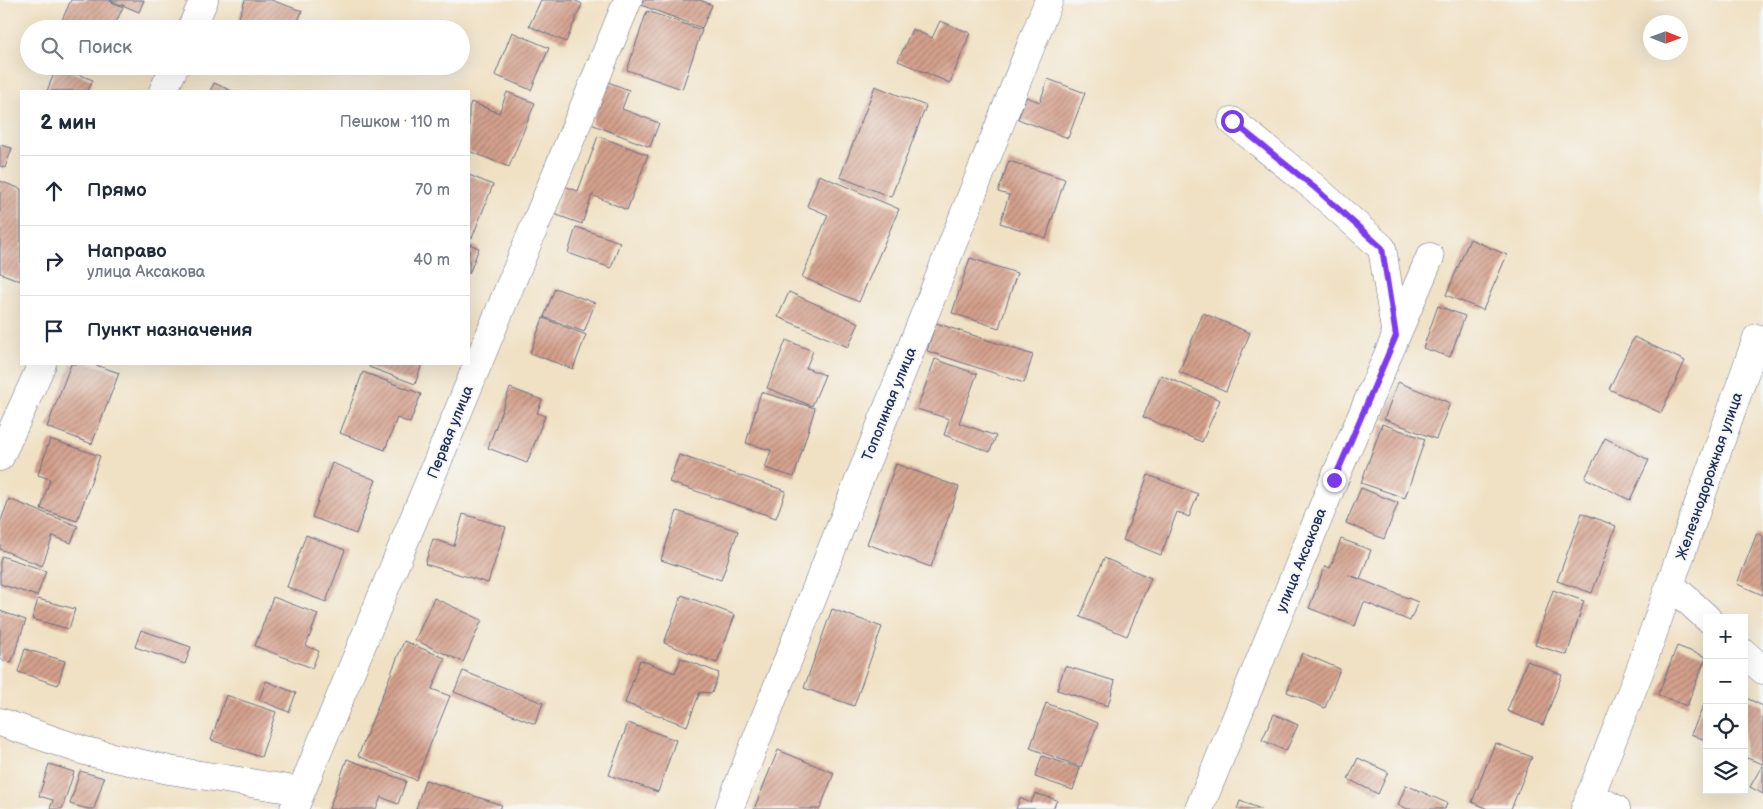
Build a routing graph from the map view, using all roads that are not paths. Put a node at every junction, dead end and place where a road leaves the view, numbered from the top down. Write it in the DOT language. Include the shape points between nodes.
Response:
graph roads {
  1 [pos="204,0"];
  2 [pos="628,0"];
  3 [pos="1049,0"];
  4 [pos="195,20"];
  5 [pos="171,75"];
  6 [pos="163,90"];
  7 [pos="1232,121"];
  8 [pos="1430,257"];
  9 [pos="1396,336"];
  10 [pos="1757,338"];
  11 [pos="42,365"];
  12 [pos="0,456"];
  13 [pos="1671,585"];
  14 [pos="1703,614"];
  15 [pos="1748,657"];
  16 [pos="1763,670"];
  17 [pos="0,722"];
  18 [pos="298,800"];
  19 [pos="1588,802"];
  20 [pos="729,809"];
  21 [pos="1199,809"];
  22 [pos="1616,809"];
  1 -- 4 [label="street"];
  2 -- 18 [label="street, Первая улица"];
  3 -- 20 [label="street, Тополиная улица"];
  5 -- 6 [label="street"];
  7 -- 9 [label="street" via="1382,248"];
  8 -- 9 [label="street, улица Аксакова"];
  9 -- 21 [label="street, улица Аксакова"];
  10 -- 13 [label="street, Железнодорожная улица"];
  11 -- 12 [label="street"];
  13 -- 14 [label="street"];
  13 -- 19 [label="street, Железнодорожная улица"];
  15 -- 16 [label="street"];
  17 -- 18 [label="street" via="85,751"];
  19 -- 22 [label="street"];
}
